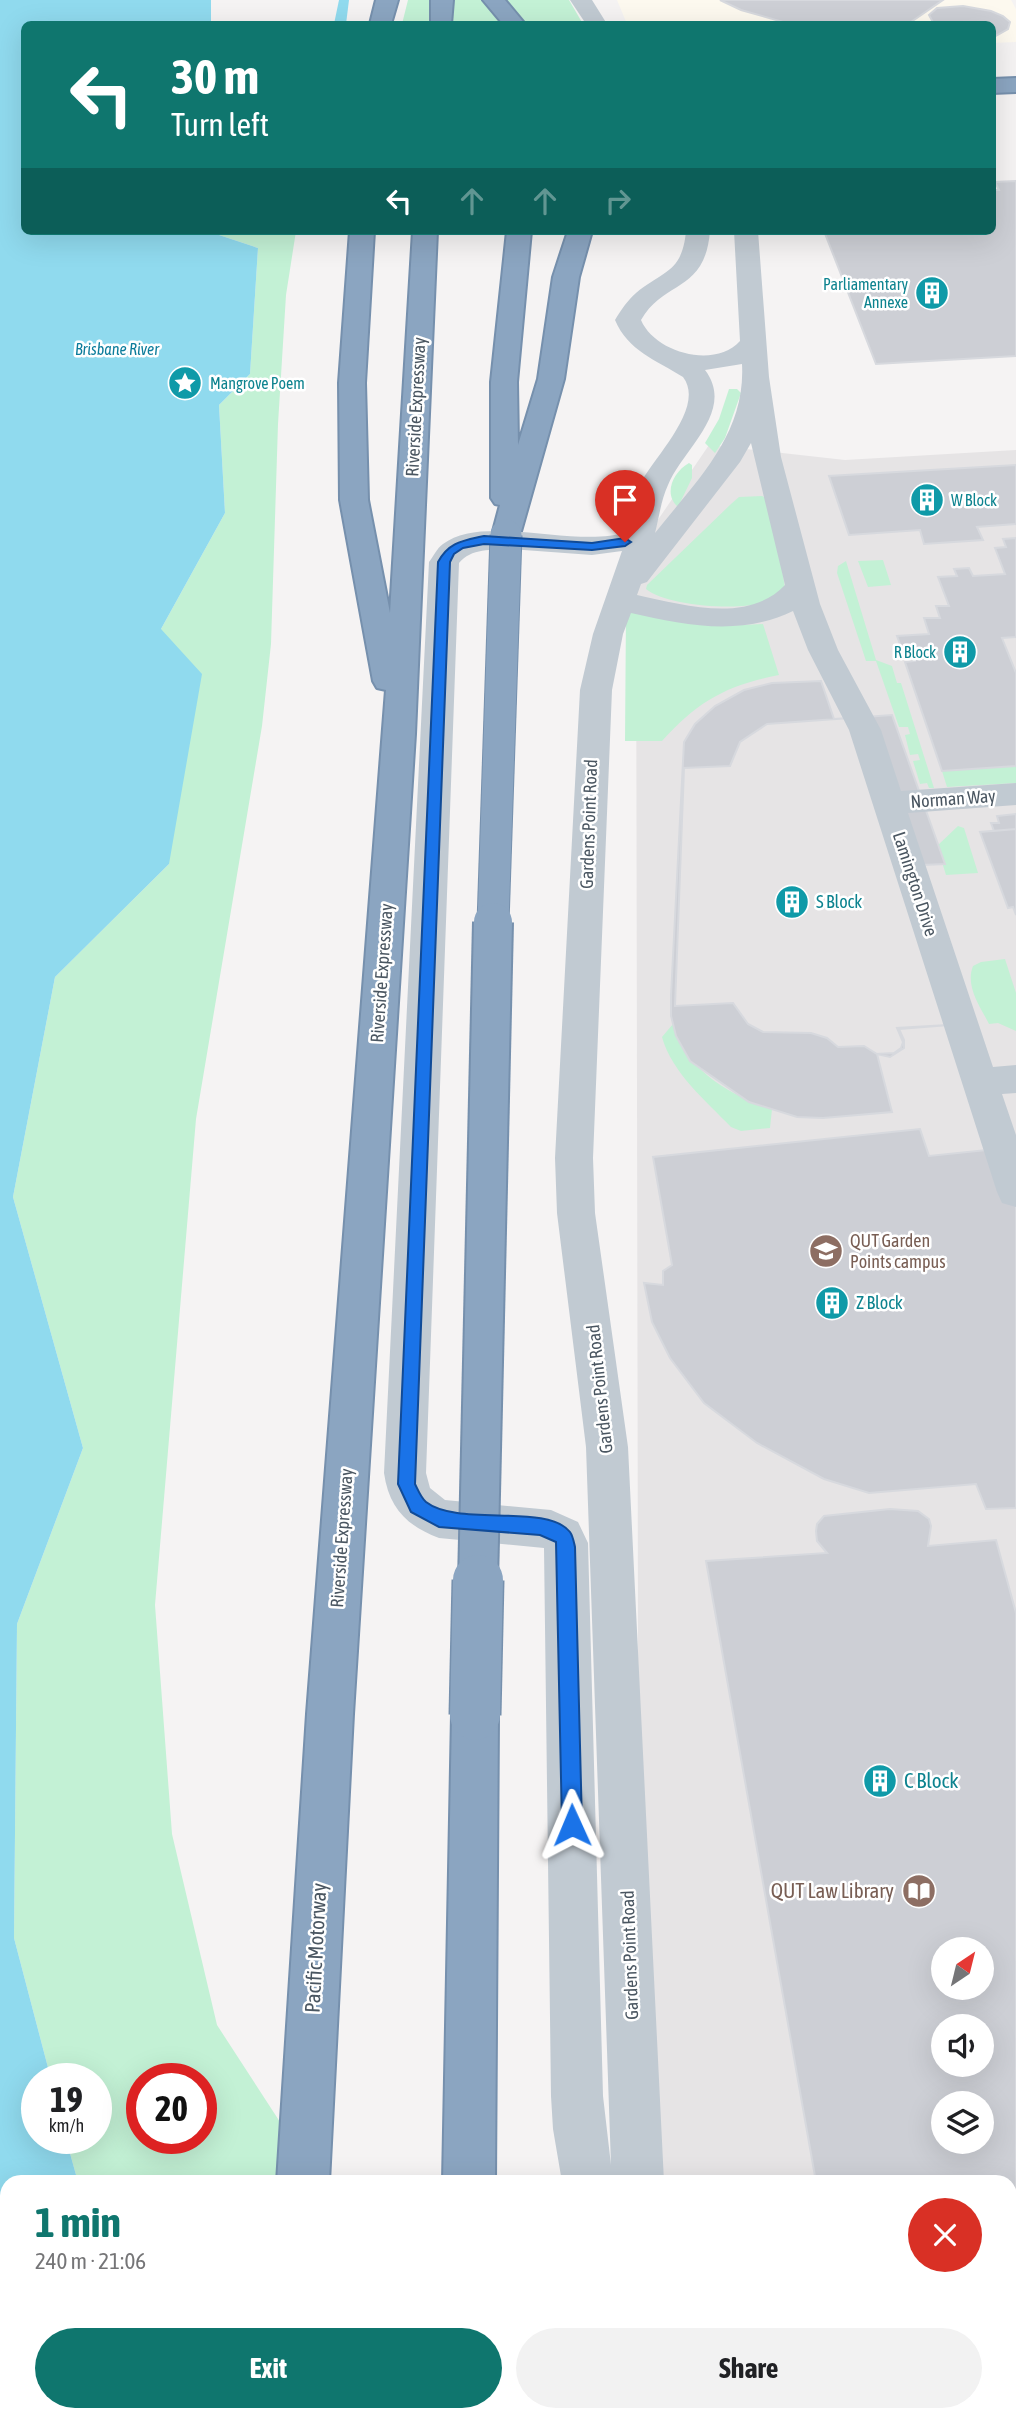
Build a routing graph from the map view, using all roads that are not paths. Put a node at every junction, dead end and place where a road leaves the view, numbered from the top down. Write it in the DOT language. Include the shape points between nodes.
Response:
graph roads {
  1 [pos="387,0"];
  2 [pos="442,0"];
  3 [pos="494,0"];
  4 [pos="581,0"];
  5 [pos="382,21"];
  6 [pos="441,21"];
  7 [pos="512,21"];
  8 [pos="594,21"];
  9 [pos="1016,66"];
  10 [pos="996,67"];
  11 [pos="1016,85"];
  12 [pos="996,87"];
  13 [pos="362,235"];
  14 [pos="425,235"];
  15 [pos="519,235"];
  16 [pos="579,235"];
  17 [pos="698,235"];
  18 [pos="746,235"];
  19 [pos="753,342"];
  20 [pos="663,353"];
  21 [pos="756,377"];
  22 [pos="506,535"];
  23 [pos="639,537"];
  24 [pos="800,587"];
  25 [pos="619,601"];
  26 [pos="399,734"];
  27 [pos="1016,794"];
  28 [pos="889,803"];
  29 [pos="1016,1079"];
  30 [pos="981,1082"];
  31 [pos="1016,1192"];
  32 [pos="330,1714"];
  33 [pos="303,2175"];
  34 [pos="469,2175"];
  35 [pos="587,2175"];
  36 [pos="638,2175"];
  1 -- 5 [label="highway"];
  2 -- 6 [label="highway"];
  3 -- 7 [label="highway"];
  4 -- 8 [label="street"];
  9 -- 10 [label="highway"];
  11 -- 12 [label="street"];
  13 -- 26 [label="highway" via="352,383 355,500"];
  14 -- 26 [label="highway, Riverside Expressway"];
  15 -- 22 [label="highway" via="504,382"];
  16 -- 22 [label="highway" via="566,277 551,379"];
  17 -- 20 [label="street, Gardens Point Road" via="698,248 687,270 637,305 628,320 634,336"];
  18 -- 19 [label="street, Gardens Point Road"];
  19 -- 20 [label="street, Gardens Point Road" via="742,354 716,362"];
  19 -- 21 [label="street, Gardens Point Road"];
  20 -- 23 [label="street, Gardens Point Road" via="692,371 701,383 702,398 693,425 654,484"];
  21 -- 24 [label="street, Lamington Drive" via="762,434"];
  21 -- 25 [label="street, Gardens Point Road" via="746,428 730,456"];
  22 -- 34 [label="highway, bridge" via="496,775"];
  23 -- 25 [label="street, Gardens Point Road"];
  23 -- 35 [label="street" via="603,546 475,541 454,548 444,562 405,1473 412,1501 439,1519 545,1528 563,1536 566,1543 577,2096"];
  24 -- 25 [label="street" via="792,600 779,607 739,618 683,614"];
  24 -- 28 [label="street, Lamington Drive" via="823,650 865,730"];
  25 -- 36 [label="street, Gardens Point Road" via="601,659 594,715 575,1190 607,1447"];
  26 -- 32 [label="highway, Riverside Expressway"];
  27 -- 28 [label="street, Norman Way"];
  28 -- 30 [label="street, Lamington Drive"];
  29 -- 30 [label="street"];
  30 -- 31 [label="street, Lamington Drive"];
  32 -- 33 [label="highway, Pacific Motorway"];
}
